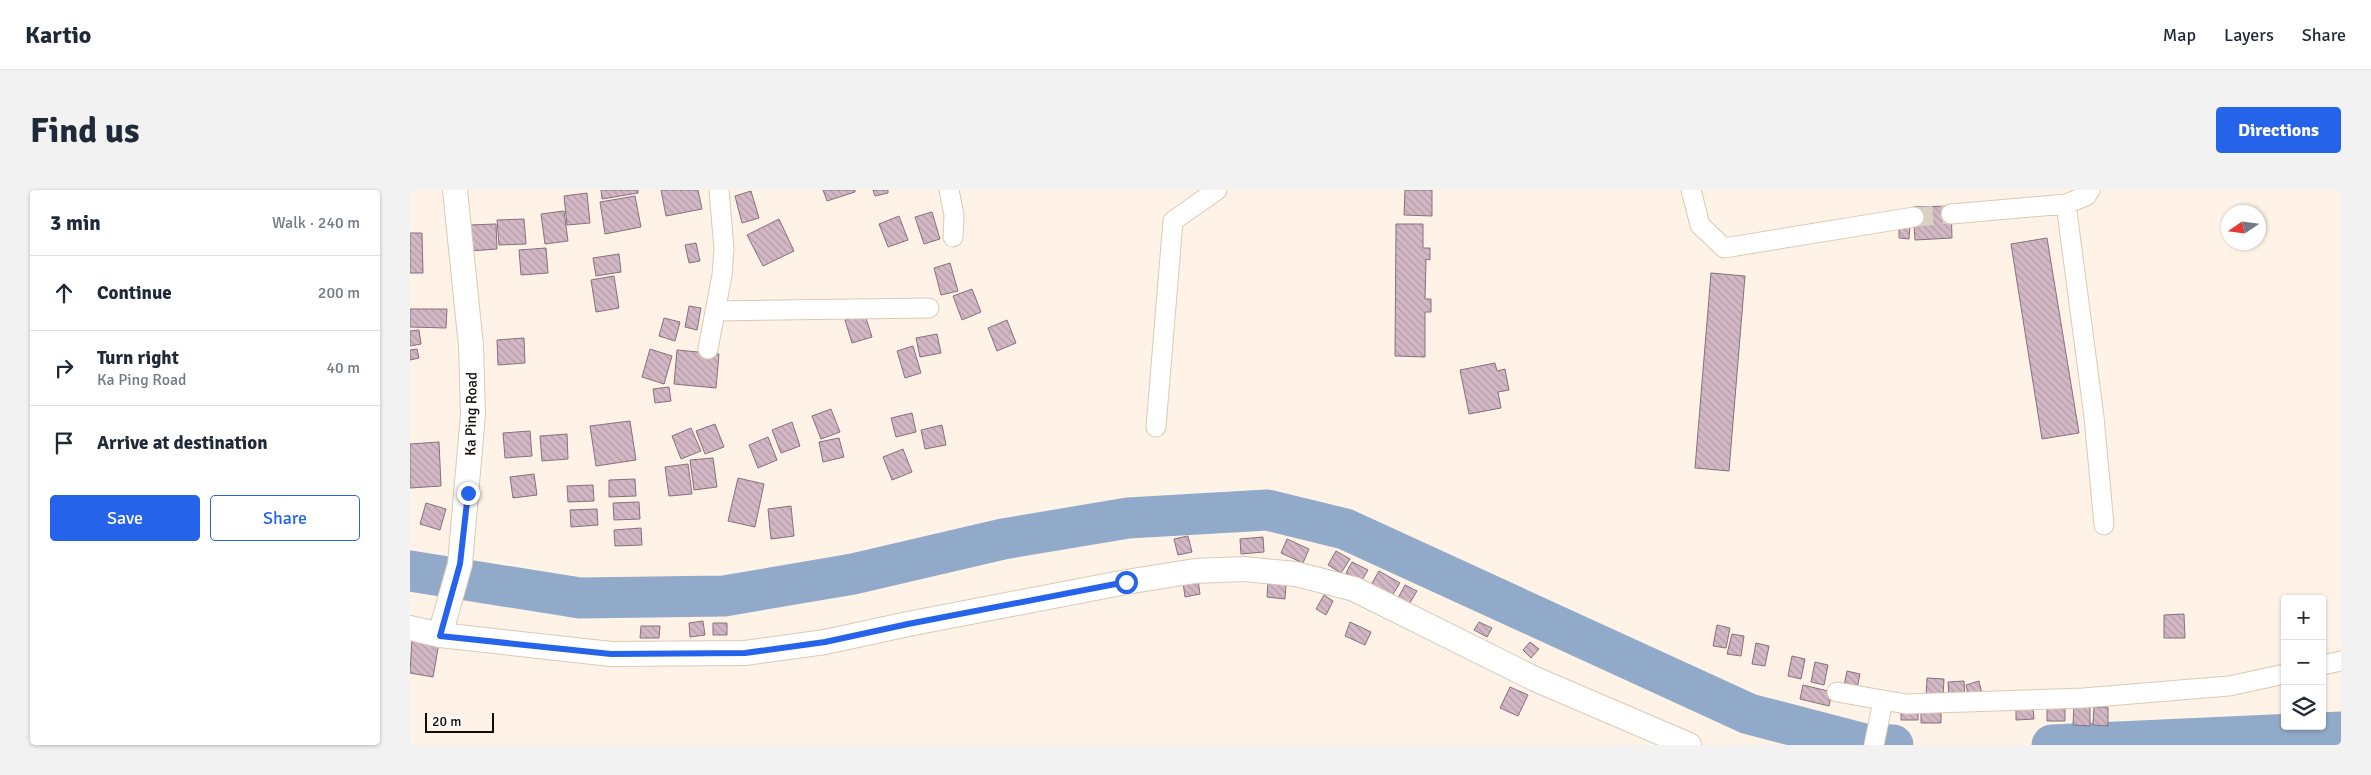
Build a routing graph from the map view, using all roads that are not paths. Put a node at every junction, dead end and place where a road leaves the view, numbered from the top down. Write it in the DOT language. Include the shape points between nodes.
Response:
graph roads {
  1 [pos="455,190"];
  2 [pos="719,190"];
  3 [pos="949,190"];
  4 [pos="1217,190"];
  5 [pos="1690,190"];
  6 [pos="2090,190"];
  7 [pos="2066,204"];
  8 [pos="1951,214"];
  9 [pos="1914,217"];
  10 [pos="953,237"];
  11 [pos="929,308"];
  12 [pos="715,312"];
  13 [pos="708,348"];
  14 [pos="1156,427"];
  15 [pos="2104,525"];
  16 [pos="410,628"];
  17 [pos="440,636"];
  18 [pos="2341,661"];
  19 [pos="2326,664"];
  20 [pos="2281,675"];
  21 [pos="1837,692"];
  22 [pos="1883,701"];
  23 [pos="1689,745"];
  24 [pos="1874,745"];
  1 -- 17 [label="street, Ka Ping Road" via="471,346 473,414 460,564"];
  2 -- 12 [label="street" via="724,249"];
  3 -- 10 [label="street" via="954,215"];
  4 -- 14 [label="street" via="1173,221"];
  5 -- 9 [label="street" via="1700,225 1724,248"];
  6 -- 7 [label="street" via="2086,196"];
  7 -- 8 [label="street"];
  7 -- 15 [label="street" via="2094,417"];
  11 -- 12 [label="street"];
  12 -- 13 [label="street"];
  16 -- 17 [label="street"];
  17 -- 23 [label="street" via="611,654 745,653 825,642 946,616 1195,572 1244,569 1296,574 1354,589 1534,679"];
  18 -- 19 [label="street"];
  20 -- 22 [label="street" via="2229,686 2083,698 1906,704"];
  21 -- 22 [label="street"];
  22 -- 24 [label="street"];
}
